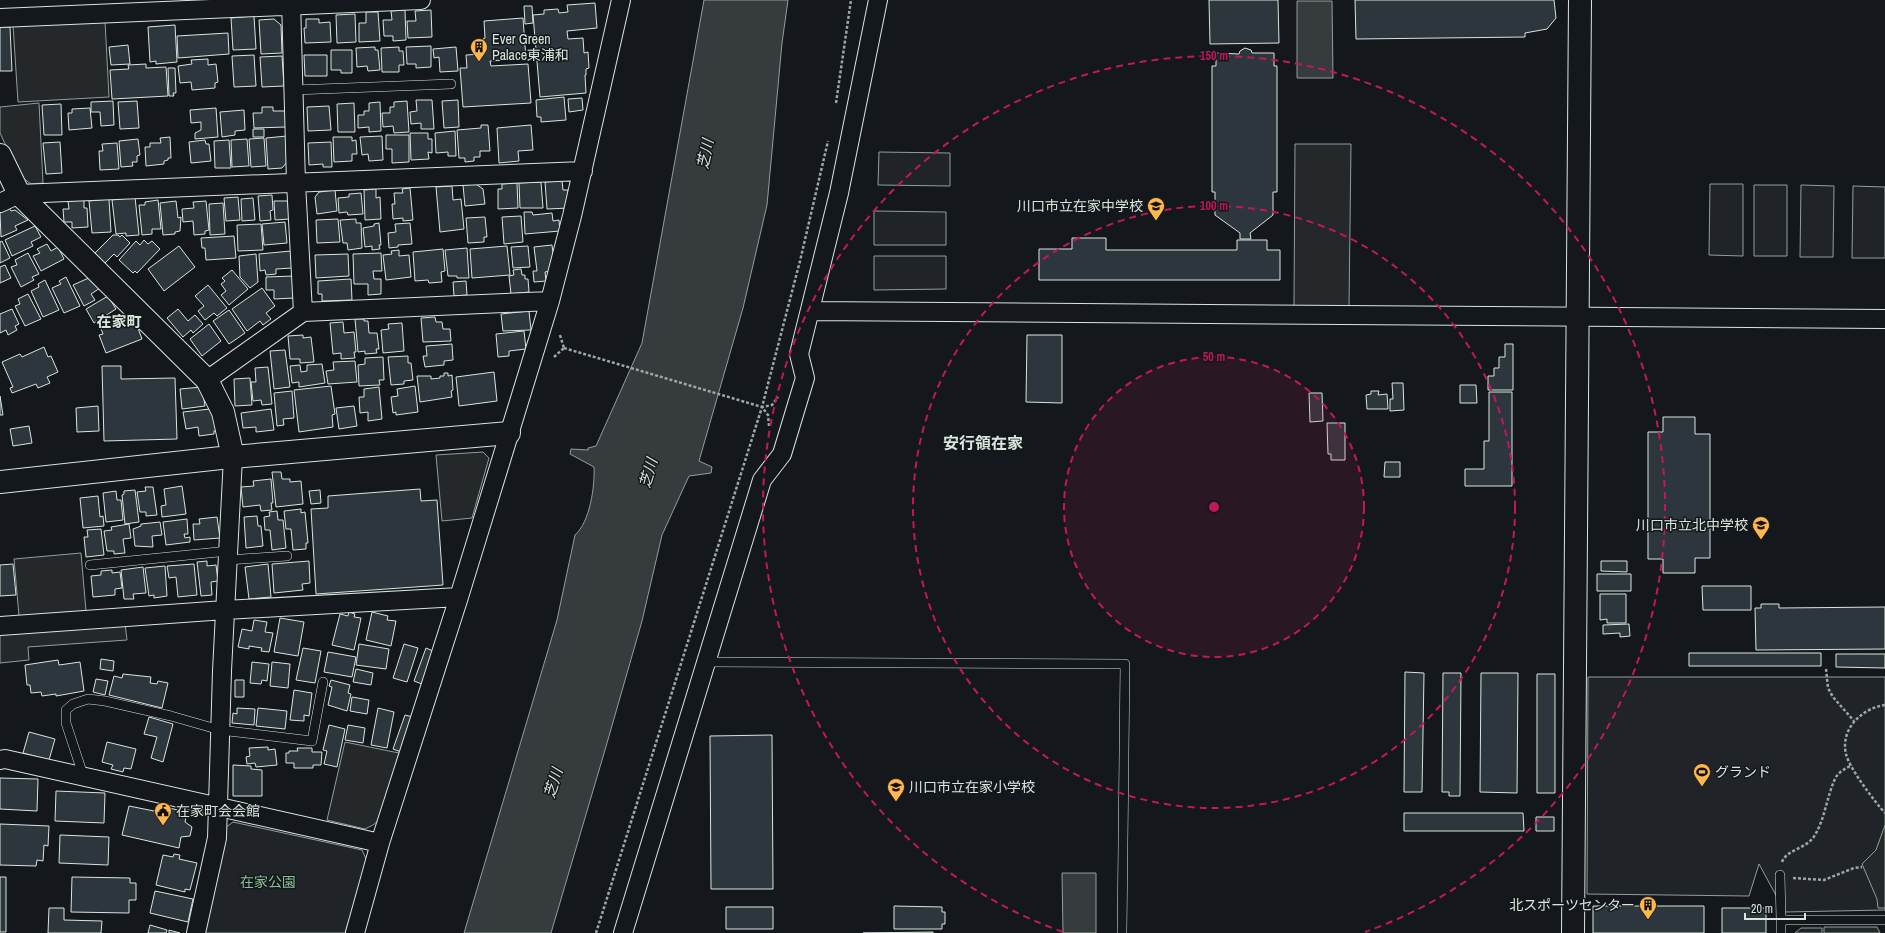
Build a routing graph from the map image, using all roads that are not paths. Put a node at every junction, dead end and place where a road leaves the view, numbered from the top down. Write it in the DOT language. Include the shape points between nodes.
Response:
graph roads {
  1 [pos="421,0"];
  2 [pos="621,0"];
  3 [pos="878,0"];
  4 [pos="1580,0"];
  5 [pos="291,3"];
  6 [pos="0,18"];
  7 [pos="451,84"];
  8 [pos="294,90"];
  9 [pos="0,155"];
  10 [pos="583,171"];
  11 [pos="296,183"];
  12 [pos="9,198"];
  13 [pos="550,301"];
  14 [pos="810,311"];
  15 [pos="303,312"];
  16 [pos="1578,318"];
  17 [pos="1885,319"];
  18 [pos="207,380"];
  19 [pos="509,433"];
  20 [pos="233,457"];
  21 [pos="0,482"];
  22 [pos="228,555"];
  23 [pos="287,556"];
  24 [pos="90,565"];
  25 [pos="459,597"];
  26 [pos="225,610"];
  27 [pos="0,626"];
  28 [pos="705,662"];
  29 [pos="323,682"];
  30 [pos="220,730"];
  31 [pos="2,755"];
  32 [pos="84,778"];
  33 [pos="218,808"];
  34 [pos="380,843"];
  35 [pos="1780,875"];
  36 [pos="1781,920"];
  37 [pos="1885,920"];
  38 [pos="196,933"];
  39 [pos="355,933"];
  40 [pos="623,933"];
  41 [pos="1122,933"];
  42 [pos="1573,933"];
  43 [pos="1781,933"];
  1 -- 5 [label="street"];
  2 -- 10 [label="street"];
  3 -- 14 [label="street" via="839,193"];
  4 -- 16 [label="street"];
  5 -- 6 [label="street"];
  5 -- 8 [label="street"];
  7 -- 8 [label="lane"];
  8 -- 11 [label="street"];
  9 -- 12 [label="street"];
  10 -- 11 [label="street"];
  10 -- 13 [label="street"];
  11 -- 12 [label="street"];
  11 -- 15 [label="street"];
  12 -- 18 [label="street"];
  13 -- 15 [label="street"];
  13 -- 19 [label="street"];
  14 -- 16 [label="street"];
  14 -- 28 [label="street" via="799,354 805,378 782,454 762,480"];
  15 -- 18 [label="street"];
  16 -- 17 [label="street"];
  16 -- 42 [label="street"];
  18 -- 20 [label="street" via="222,412"];
  19 -- 20 [label="street"];
  19 -- 25 [label="street"];
  20 -- 21 [label="street"];
  20 -- 22 [label="street"];
  22 -- 23 [label="lane"];
  22 -- 24 [label="lane"];
  22 -- 26 [label="street"];
  25 -- 26 [label="street"];
  25 -- 34 [label="street"];
  26 -- 27 [label="street"];
  26 -- 30 [label="street"];
  28 -- 40 [label="street"];
  28 -- 41 [label="lane" via="1125,664"];
  29 -- 30 [label="lane" via="312,742"];
  30 -- 32 [label="lane" via="106,700 88,699 73,704 66,710 66,723"];
  30 -- 33 [label="street"];
  31 -- 32 [label="street"];
  32 -- 33 [label="street"];
  33 -- 34 [label="street"];
  33 -- 38 [label="street" via="216,838"];
  34 -- 39 [label="street"];
  35 -- 36 [label="lane"];
  36 -- 37 [label="lane"];
  36 -- 43 [label="lane"];
}
